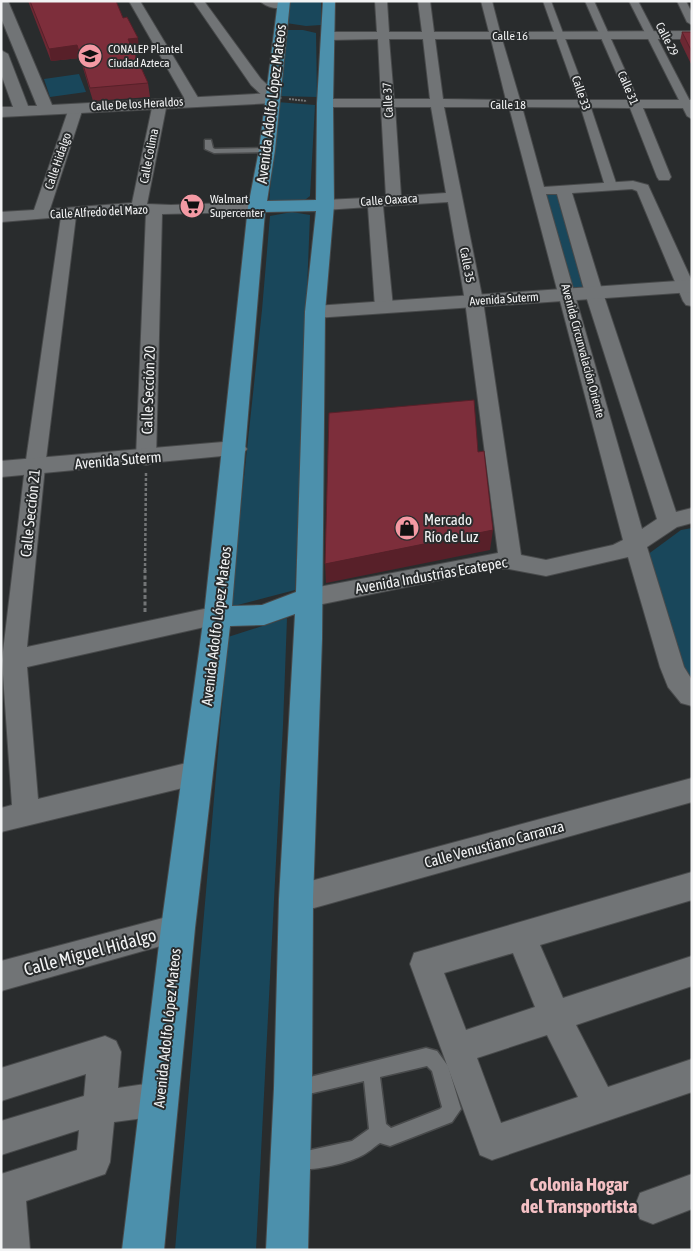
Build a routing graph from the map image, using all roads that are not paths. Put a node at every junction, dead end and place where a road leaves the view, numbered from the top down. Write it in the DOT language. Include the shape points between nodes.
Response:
graph roads {
  1 [pos="1,1"];
  2 [pos="134,1"];
  3 [pos="198,1"];
  4 [pos="329,1"];
  5 [pos="381,1"];
  6 [pos="424,1"];
  7 [pos="486,1"];
  8 [pos="547,1"];
  9 [pos="589,1"];
  10 [pos="633,1"];
  11 [pos="681,1"];
  12 [pos="278,2"];
  13 [pos="692,22"];
  14 [pos="429,35"];
  15 [pos="651,35"];
  16 [pos="692,35"];
  17 [pos="328,36"];
  18 [pos="384,36"];
  19 [pos="494,36"];
  20 [pos="560,36"];
  21 [pos="605,36"];
  22 [pos="1,54"];
  23 [pos="273,98"];
  24 [pos="193,101"];
  25 [pos="160,103"];
  26 [pos="325,103"];
  27 [pos="388,104"];
  28 [pos="437,104"];
  29 [pos="635,104"];
  30 [pos="515,105"];
  31 [pos="585,105"];
  32 [pos="76,108"];
  33 [pos="690,108"];
  34 [pos="46,109"];
  35 [pos="22,111"];
  36 [pos="1,112"];
  37 [pos="208,142"];
  38 [pos="267,150"];
  39 [pos="664,177"];
  40 [pos="611,186"];
  41 [pos="563,189"];
  42 [pos="539,190"];
  43 [pos="454,197"];
  44 [pos="394,199"];
  45 [pos="376,201"];
  46 [pos="325,205"];
  47 [pos="257,207"];
  48 [pos="146,208"];
  49 [pos="69,213"];
  50 [pos="40,215"];
  51 [pos="1,217"];
  52 [pos="690,291"];
  53 [pos="594,293"];
  54 [pos="568,294"];
  55 [pos="474,301"];
  56 [pos="384,307"];
  57 [pos="315,312"];
  58 [pos="235,449"];
  59 [pos="146,458"];
  60 [pos="35,467"];
  61 [pos="1,470"];
  62 [pos="692,515"];
  63 [pos="668,522"];
  64 [pos="635,544"];
  65 [pos="510,559"];
  66 [pos="308,598"];
  67 [pos="218,615"];
  68 [pos="14,660"];
  69 [pos="690,696"];
  70 [pos="199,772"];
  71 [pos="692,790"];
  72 [pos="14,818"];
  73 [pos="692,886"];
  74 [pos="296,899"];
  75 [pos="178,928"];
  76 [pos="521,937"];
  77 [pos="692,971"];
  78 [pos="1,976"];
  79 [pos="554,1016"];
  80 [pos="456,1049"];
  81 [pos="371,1071"];
  82 [pos="692,1076"];
  83 [pos="1,1085"];
  84 [pos="294,1088"];
  85 [pos="160,1099"];
  86 [pos="101,1106"];
  87 [pos="600,1107"];
  88 [pos="380,1132"];
  89 [pos="1,1138"];
  90 [pos="290,1161"];
  91 [pos="4,1191"];
  92 [pos="692,1191"];
  93 [pos="653,1206"];
  94 [pos="12,1250"];
  95 [pos="144,1250"];
  96 [pos="287,1250"];
  1 -- 34 [label="street"];
  2 -- 24 [label="street"];
  3 -- 23 [label="street" via="256,82"];
  4 -- 17 [label="main road"];
  5 -- 18 [label="street, Calle 37"];
  6 -- 14 [label="street, Calle 35"];
  7 -- 19 [label="street, Avenida Circunvalación Oriente"];
  8 -- 20 [label="street, Calle 33"];
  9 -- 21 [label="street, Calle 31"];
  10 -- 15 [label="street, Calle 29"];
  11 -- 13 [label="street"];
  12 -- 23 [label="main road, Avenida Adolfo López Mateos"];
  14 -- 18 [label="street, Calle 16"];
  14 -- 19 [label="street, Calle 16"];
  14 -- 28 [label="street, Calle 35"];
  15 -- 16 [label="street, Calle 16"];
  15 -- 21 [label="street, Calle 16"];
  15 -- 33 [label="street, Calle 29"];
  17 -- 18 [label="street, Calle 16"];
  17 -- 26 [label="main road"];
  18 -- 27 [label="street, Calle 37"];
  19 -- 20 [label="street, Calle 16"];
  19 -- 30 [label="street, Avenida Circunvalación Oriente"];
  20 -- 21 [label="street, Calle 16"];
  20 -- 31 [label="street, Calle 33"];
  21 -- 29 [label="street, Calle 31"];
  22 -- 35 [label="street"];
  23 -- 24 [label="street, Calle De los Heraldos"];
  23 -- 38 [label="main road, Avenida Adolfo López Mateos"];
  24 -- 25 [label="street, Calle De los Heraldos"];
  25 -- 32 [label="street, Calle De los Heraldos"];
  25 -- 48 [label="street, Calle Colima"];
  26 -- 27 [label="street, Calle 18"];
  26 -- 46 [label="main road"];
  27 -- 28 [label="street, Calle 18"];
  27 -- 44 [label="street, Calle 37"];
  28 -- 30 [label="street, Calle 18"];
  28 -- 43 [label="street, Calle 35"];
  29 -- 31 [label="street, Calle 18"];
  29 -- 33 [label="street, Calle 18"];
  29 -- 39 [label="street, Calle 31"];
  30 -- 31 [label="street, Calle 18"];
  30 -- 42 [label="street, Avenida Circunvalación Oriente"];
  31 -- 40 [label="street, Calle 33"];
  32 -- 34 [label="street, Calle De los Heraldos"];
  32 -- 50 [label="street, Calle Hidalgo"];
  34 -- 35 [label="street, Calle De los Heraldos"];
  35 -- 36 [label="street, Calle De los Heraldos"];
  37 -- 38 [label="lane" via="214,151"];
  38 -- 47 [label="main road, Avenida Adolfo López Mateos"];
  40 -- 41 [label="street"];
  40 -- 52 [label="street" via="640,186 645,189"];
  41 -- 42 [label="street"];
  41 -- 53 [label="street, Avenida Circunvalación Oriente"];
  42 -- 54 [label="street, Avenida Circunvalación Oriente"];
  43 -- 44 [label="street, Calle Oaxaca"];
  43 -- 55 [label="street, Calle 35"];
  44 -- 45 [label="street, Calle Oaxaca"];
  45 -- 46 [label="street, Calle Oaxaca"];
  45 -- 56 [label="street"];
  46 -- 47 [label="main road"];
  46 -- 57 [label="main road"];
  47 -- 48 [label="street, Calle Alfredo del Mazo"];
  47 -- 58 [label="main road, Avenida Adolfo López Mateos"];
  48 -- 49 [label="street, Calle Alfredo del Mazo"];
  48 -- 59 [label="street, Calle Sección 20"];
  49 -- 50 [label="street, Calle Alfredo del Mazo"];
  49 -- 60 [label="street, Calle Sección 21"];
  50 -- 51 [label="street, Calle Alfredo del Mazo"];
  52 -- 53 [label="street, Avenida Suterm"];
  53 -- 54 [label="street, Avenida Suterm"];
  53 -- 63 [label="street, Avenida Circunvalación Oriente"];
  54 -- 55 [label="street, Avenida Suterm"];
  54 -- 64 [label="street, Avenida Circunvalación Oriente"];
  55 -- 56 [label="street, Avenida Suterm"];
  55 -- 65 [label="street, Calle 35"];
  56 -- 57 [label="street, Avenida Suterm"];
  57 -- 66 [label="main road"];
  58 -- 59 [label="street, Avenida Suterm"];
  58 -- 67 [label="main road, Avenida Adolfo López Mateos"];
  59 -- 60 [label="street, Avenida Suterm"];
  60 -- 61 [label="street, Avenida Suterm"];
  60 -- 68 [label="street, Calle Sección 21"];
  62 -- 63 [label="street, Avenida Industrias Ecatepec"];
  63 -- 64 [label="street, Avenida Industrias Ecatepec"];
  64 -- 65 [label="street, Avenida Industrias Ecatepec" via="619,552 546,568 535,568"];
  64 -- 69 [label="street, Avenida Circunvalación Oriente" via="672,667 677,680"];
  65 -- 66 [label="street, Avenida Industrias Ecatepec"];
  66 -- 67 [label="main road" via="264,615"];
  66 -- 74 [label="main road"];
  67 -- 68 [label="street"];
  67 -- 70 [label="main road, Avenida Adolfo López Mateos"];
  68 -- 72 [label="street, Calle Sección 21"];
  70 -- 72 [label="street"];
  70 -- 75 [label="main road, Avenida Adolfo López Mateos"];
  71 -- 74 [label="street, Calle Venustiano Carranza"];
  73 -- 76 [label="street"];
  74 -- 84 [label="main road"];
  75 -- 78 [label="street, Calle Miguel Hidalgo"];
  75 -- 85 [label="main road, Avenida Adolfo López Mateos"];
  76 -- 79 [label="street"];
  76 -- 80 [label="street" via="425,964"];
  77 -- 79 [label="street"];
  79 -- 80 [label="street"];
  79 -- 87 [label="street"];
  80 -- 87 [label="street" via="492,1142"];
  81 -- 84 [label="lane"];
  81 -- 88 [label="lane"];
  81 -- 88 [label="lane" via="431,1057 439,1066 452,1106 446,1116 390,1136"];
  82 -- 87 [label="street"];
  83 -- 86 [label="street" via="105,1052"];
  84 -- 90 [label="main road"];
  85 -- 86 [label="street"];
  85 -- 95 [label="main road, Avenida Adolfo López Mateos"];
  86 -- 89 [label="street"];
  86 -- 91 [label="street" via="93,1162"];
  88 -- 90 [label="lane" via="356,1149 321,1158"];
  90 -- 96 [label="main road"];
  91 -- 94 [label="street"];
  92 -- 93 [label="street"];
}
